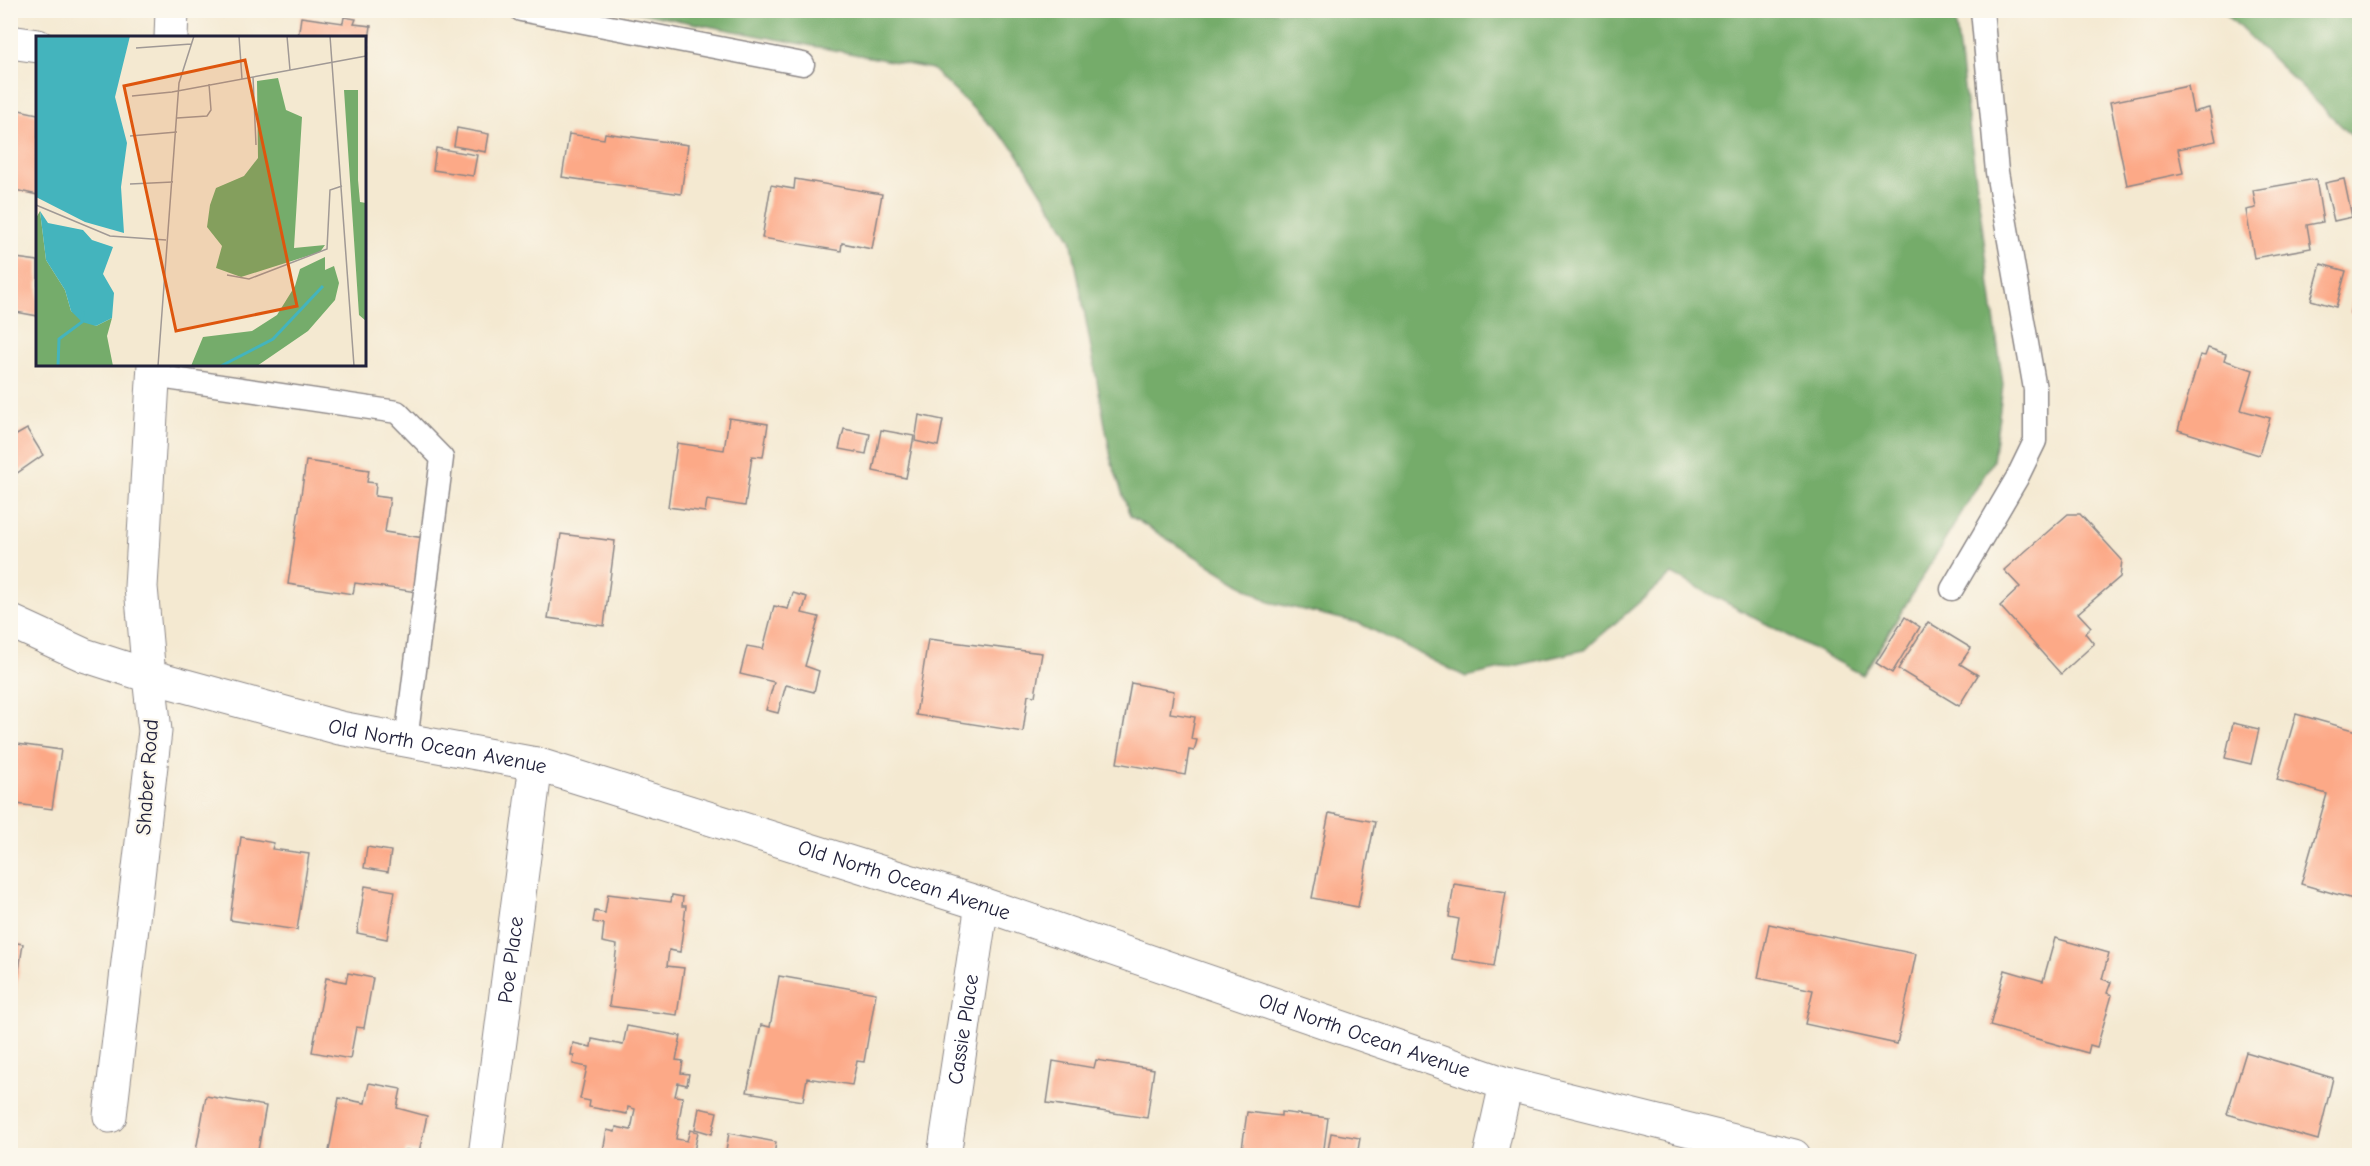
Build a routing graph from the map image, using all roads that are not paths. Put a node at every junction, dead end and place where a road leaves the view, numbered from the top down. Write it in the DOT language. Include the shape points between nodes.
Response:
graph roads {
  1 [pos="172,10"];
  2 [pos="521,10"];
  3 [pos="1982,10"];
  4 [pos="171,36"];
  5 [pos="10,42"];
  6 [pos="36,46"];
  7 [pos="803,64"];
  8 [pos="153,370"];
  9 [pos="1952,589"];
  10 [pos="10,621"];
  11 [pos="148,676"];
  12 [pos="406,741"];
  13 [pos="536,764"];
  14 [pos="982,904"];
  15 [pos="1506,1084"];
  16 [pos="110,1116"];
  17 [pos="485,1155"];
  18 [pos="944,1155"];
  19 [pos="1490,1155"];
  20 [pos="1794,1155"];
  1 -- 4 [label="street"];
  2 -- 7 [label="lane"];
  3 -- 9 [label="lane" via="1997,172 2035,389 2035,441"];
  5 -- 6 [label="street"];
  8 -- 11 [label="street, Shaber Road" via="141,587"];
  8 -- 12 [label="lane" via="397,412 442,458"];
  10 -- 11 [label="street, Old North Ocean Avenue" via="84,656"];
  11 -- 12 [label="street, Old North Ocean Avenue" via="340,728"];
  11 -- 16 [label="street, Shaber Road" via="154,731"];
  12 -- 13 [label="street, Old North Ocean Avenue"];
  13 -- 14 [label="street, Old North Ocean Avenue"];
  13 -- 17 [label="street, Poe Place"];
  14 -- 15 [label="street, Old North Ocean Avenue"];
  14 -- 18 [label="street, Cassie Place"];
  15 -- 19 [label="street"];
  15 -- 20 [label="street, Old North Ocean Avenue"];
}
